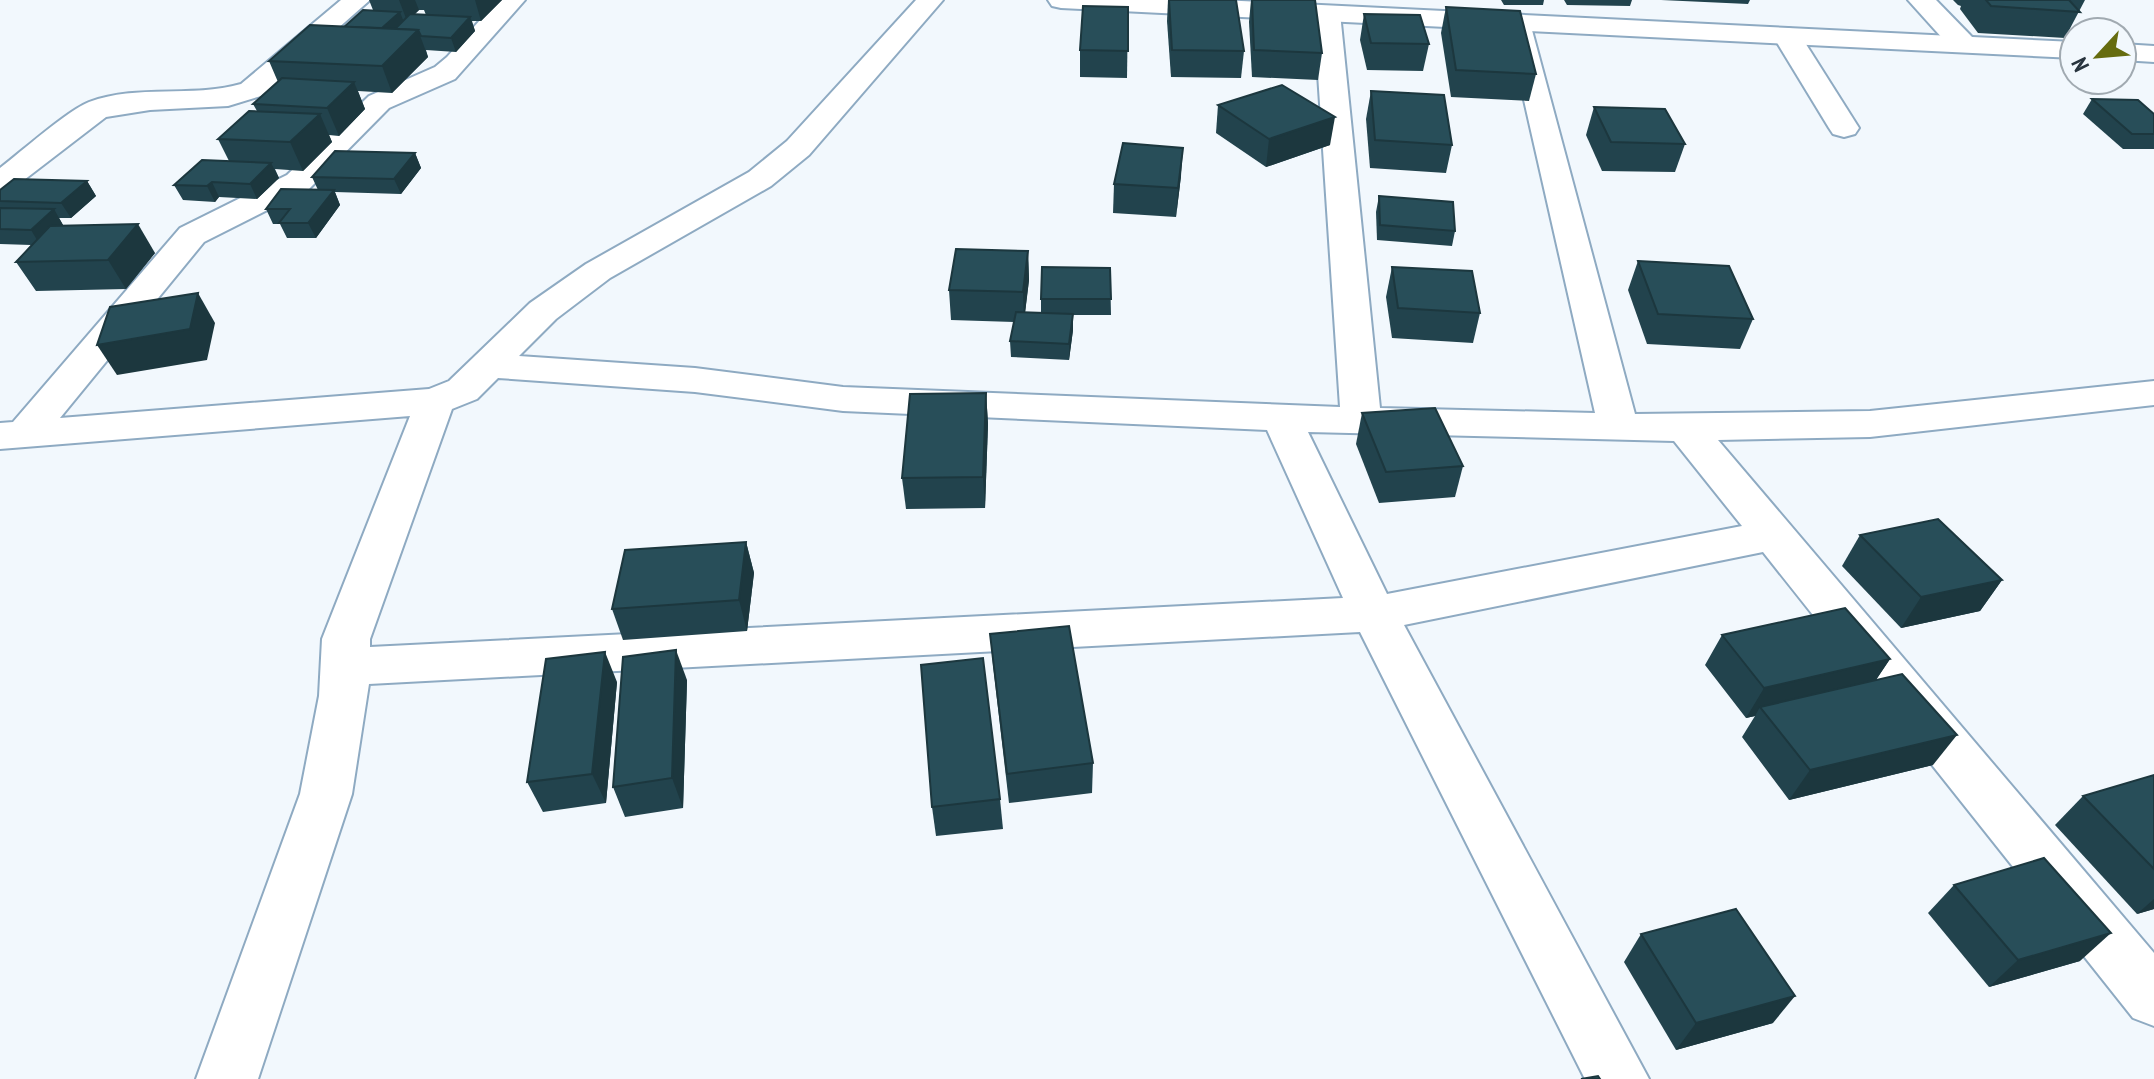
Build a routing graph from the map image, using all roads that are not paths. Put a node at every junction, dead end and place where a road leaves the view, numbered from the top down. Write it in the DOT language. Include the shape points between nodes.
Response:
graph roads {
  1 [pos="357,0"];
  2 [pos="512,0"];
  3 [pos="930,0"];
  4 [pos="1061,0"];
  5 [pos="1921,0"];
  6 [pos="1276,5"];
  7 [pos="1327,13"];
  8 [pos="1520,22"];
  9 [pos="1787,36"];
  10 [pos="1963,44"];
  11 [pos="2058,49"];
  12 [pos="1844,128"];
  13 [pos="0,183"];
  14 [pos="487,365"];
  15 [pos="2154,393"];
  16 [pos="435,401"];
  17 [pos="1281,418"];
  18 [pos="1361,420"];
  19 [pos="1618,427"];
  20 [pos="1685,427"];
  21 [pos="12,435"];
  22 [pos="1773,535"];
  23 [pos="1374,614"];
  24 [pos="344,667"];
  25 [pos="2154,998"];
  26 [pos="227,1079"];
  27 [pos="1618,1079"];
  1 -- 13 [label="street" via="251,90 228,97 97,109"];
  2 -- 21 [label="street" via="457,63 379,102 298,182 192,235"];
  3 -- 14 [label="street" via="798,148 760,179 598,271 543,311"];
  4 -- 6 [label="street"];
  5 -- 10 [label="street"];
  6 -- 7 [label="street"];
  7 -- 8 [label="street"];
  7 -- 18 [label="street"];
  8 -- 9 [label="street"];
  8 -- 19 [label="street"];
  9 -- 10 [label="street"];
  9 -- 12 [label="street"];
  10 -- 11 [label="street"];
  14 -- 16 [label="street" via="463,390"];
  14 -- 17 [label="street" via="695,380 843,399"];
  15 -- 20 [label="street" via="1870,424"];
  16 -- 21 [label="street"];
  16 -- 24 [label="street" via="358,600"];
  17 -- 18 [label="street"];
  17 -- 23 [label="street"];
  18 -- 19 [label="street"];
  19 -- 20 [label="street"];
  20 -- 22 [label="street"];
  22 -- 23 [label="street"];
  22 -- 25 [label="street"];
  23 -- 24 [label="street"];
  23 -- 27 [label="street"];
  24 -- 26 [label="street" via="344,696 326,794"];
}
